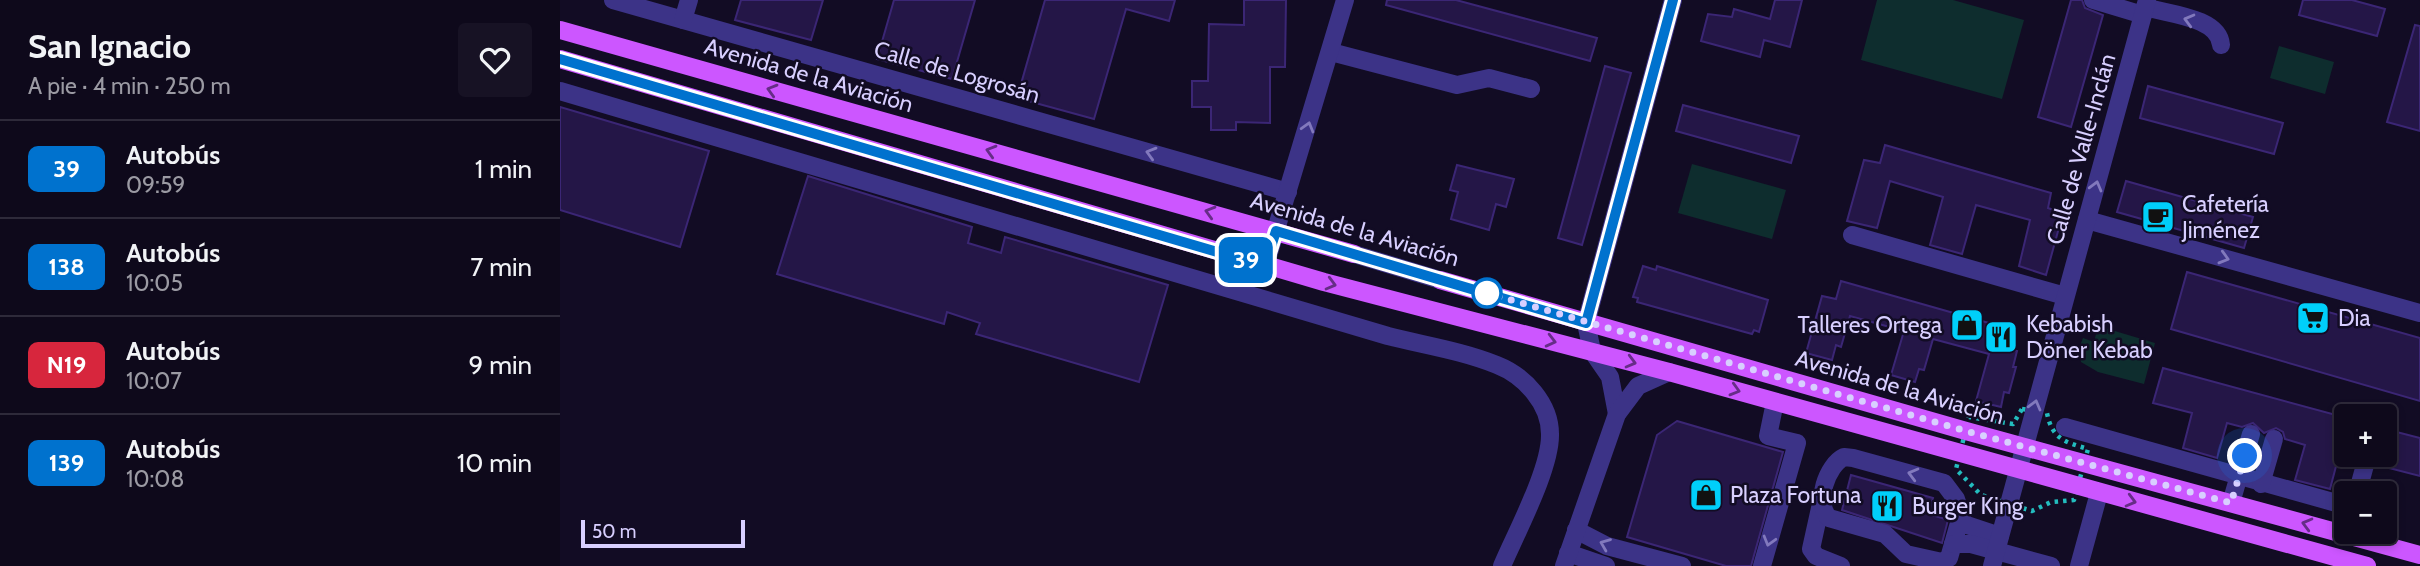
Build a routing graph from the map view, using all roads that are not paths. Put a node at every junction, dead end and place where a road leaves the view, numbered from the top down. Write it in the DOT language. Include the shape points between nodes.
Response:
graph roads {
  1 [pos="613,0"];
  2 [pos="689,0"];
  3 [pos="1345,0"];
  4 [pos="1673,0"];
  5 [pos="2093,0"];
  6 [pos="2145,7"];
  7 [pos="683,20"];
  8 [pos="560,30"];
  9 [pos="2221,45"];
  10 [pos="1331,52"];
  11 [pos="560,59"];
  12 [pos="1531,89"];
  13 [pos="560,92"];
  14 [pos="1287,192"];
  15 [pos="2087,220"];
  16 [pos="1276,231"];
  17 [pos="1852,235"];
  18 [pos="1354,254"];
  19 [pos="1265,266"];
  20 [pos="1440,279"];
  21 [pos="2065,296"];
  22 [pos="2420,313"];
  23 [pos="1586,323"];
  24 [pos="1592,351"];
  25 [pos="1669,372"];
  26 [pos="1775,402"];
  27 [pos="1616,414"];
  28 [pos="2065,427"];
  29 [pos="2251,435"];
  30 [pos="2274,439"];
  31 [pos="2024,447"];
  32 [pos="2018,471"];
  33 [pos="2239,478"];
  34 [pos="2261,484"];
  35 [pos="2099,493"];
  36 [pos="1822,499"];
  37 [pos="2231,503"];
  38 [pos="2334,503"];
  39 [pos="1961,516"];
  40 [pos="1576,530"];
  41 [pos="1996,551"];
  42 [pos="2420,555"];
  43 [pos="1950,556"];
  44 [pos="1566,560"];
  45 [pos="2328,560"];
  46 [pos="1502,566"];
  47 [pos="1606,566"];
  48 [pos="1682,566"];
  49 [pos="1762,566"];
  50 [pos="1842,566"];
  51 [pos="2051,566"];
  52 [pos="2079,566"];
  53 [pos="2367,566"];
  1 -- 7 [label="street, Calle de Logrosán"];
  2 -- 7 [label="street"];
  3 -- 10 [label="street"];
  4 -- 23 [label="street"];
  5 -- 6 [label="street"];
  9 -- 6 [label="street, one-way" via="2219,34 2210,25"];
  15 -- 6 [label="street, Calle de Valle-Inclán, one-way"];
  14 -- 7 [label="street, Calle de Logrosán, one-way"];
  16 -- 8 [label="main road, Avenida de la Aviación, one-way"];
  10 -- 12 [label="street" via="1457,85 1489,78"];
  14 -- 10 [label="street, one-way"];
  11 -- 19 [label="main road"];
  13 -- 46 [label="street" via="1499,365 1535,391 1550,435 1540,477"];
  14 -- 16 [label="street"];
  15 -- 21 [label="street, Calle de Valle-Inclán"];
  15 -- 22 [label="street, one-way"];
  16 -- 18 [label="main road, Avenida de la Aviación"];
  16 -- 19 [label="street"];
  17 -- 21 [label="street"];
  18 -- 20 [label="street, Avenida de la Aviación"];
  19 -- 24 [label="main road, one-way"];
  20 -- 23 [label="main road, Avenida de la Aviación"];
  31 -- 21 [label="street, Calle de Valle-Inclán, one-way"];
  23 -- 24 [label="street"];
  23 -- 31 [label="main road, Avenida de la Aviación"];
  24 -- 25 [label="main road, one-way"];
  24 -- 27 [label="street" via="1610,377"];
  25 -- 26 [label="main road, one-way"];
  25 -- 27 [label="street" via="1638,386"];
  26 -- 32 [label="main road"];
  26 -- 49 [label="street, one-way" via="1768,436 1797,443"];
  27 -- 40 [label="street"];
  28 -- 33 [label="street"];
  29 -- 33 [label="street"];
  30 -- 34 [label="street"];
  31 -- 32 [label="street, Calle de Valle-Inclán"];
  31 -- 37 [label="main road, Avenida de la Aviación"];
  32 -- 35 [label="main road"];
  32 -- 41 [label="street, Calle de Valle-Inclán"];
  33 -- 34 [label="street"];
  33 -- 37 [label="street"];
  34 -- 38 [label="street"];
  35 -- 45 [label="main road, one-way"];
  35 -- 52 [label="street"];
  39 -- 36 [label="street, one-way" via="1953,492 1944,483 1853,458 1844,457 1832,467"];
  36 -- 43 [label="street" via="1829,518 1885,534 1906,554 1942,562"];
  36 -- 50 [label="street" via="1811,549 1816,556"];
  42 -- 37 [label="main road, Avenida de la Aviación, one-way"];
  39 -- 41 [label="street"];
  39 -- 43 [label="street"];
  40 -- 44 [label="street"];
  48 -- 40 [label="street, one-way" via="1606,546"];
  41 -- 43 [label="street" via="1963,542"];
  41 -- 51 [label="street"];
  44 -- 47 [label="street"];
  45 -- 53 [label="main road"];
}
